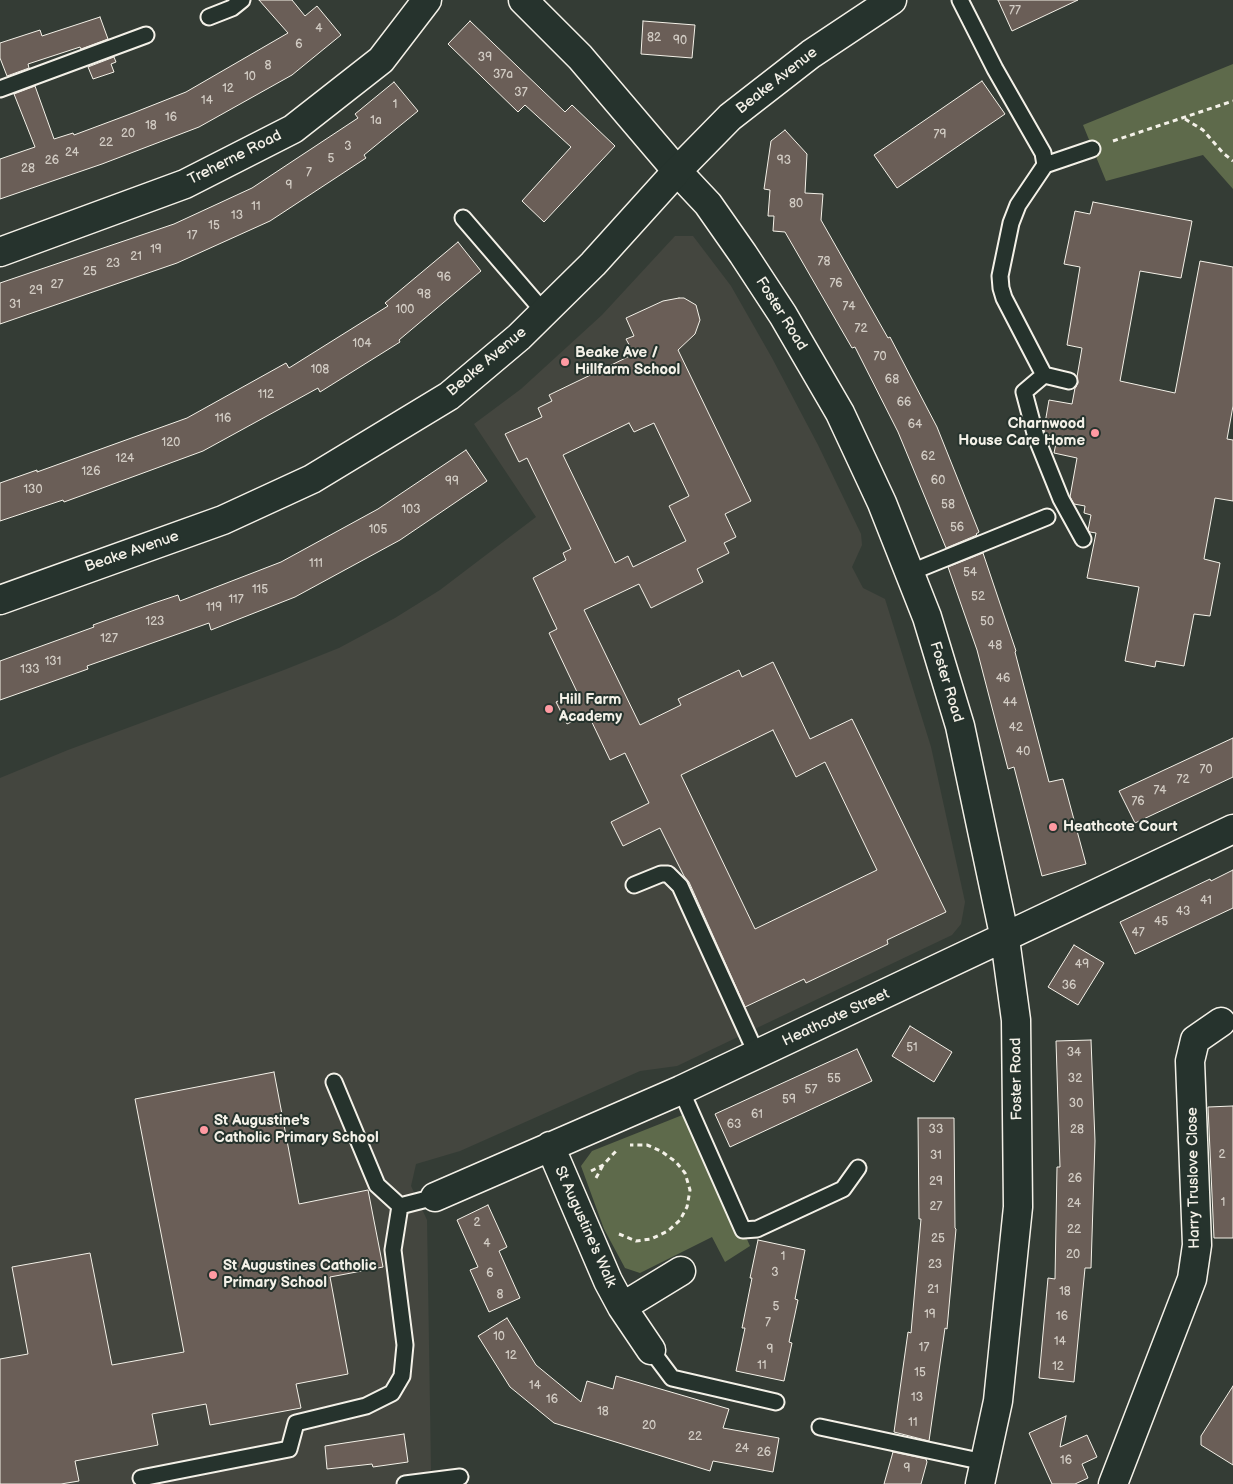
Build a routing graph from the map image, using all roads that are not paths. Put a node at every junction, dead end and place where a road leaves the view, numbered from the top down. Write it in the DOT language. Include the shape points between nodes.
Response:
graph roads {
  1 [pos="242,0"];
  2 [pos="427,0"];
  3 [pos="523,0"];
  4 [pos="892,0"];
  5 [pos="960,0"];
  6 [pos="209,17"];
  7 [pos="146,35"];
  8 [pos="0,89"];
  9 [pos="1092,149"];
  10 [pos="1045,165"];
  11 [pos="677,171"];
  12 [pos="463,218"];
  13 [pos="0,252"];
  14 [pos="544,312"];
  15 [pos="1044,375"];
  16 [pos="1069,381"];
  17 [pos="1047,518"];
  18 [pos="1083,539"];
  19 [pos="909,572"];
  20 [pos="0,600"];
  21 [pos="1233,829"];
  22 [pos="634,885"];
  23 [pos="1005,939"];
  24 [pos="1227,1019"];
  25 [pos="757,1055"];
  26 [pos="334,1082"];
  27 [pos="681,1090"];
  28 [pos="550,1146"];
  29 [pos="858,1168"];
  30 [pos="435,1197"];
  31 [pos="400,1206"];
  32 [pos="681,1271"];
  33 [pos="622,1307"];
  34 [pos="651,1350"];
  35 [pos="776,1402"];
  36 [pos="820,1427"];
  37 [pos="982,1473"];
  38 [pos="460,1477"];
  39 [pos="141,1478"];
  40 [pos="405,1484"];
  41 [pos="1113,1484"];
  1 -- 6 [label="lane" via="232,8"];
  2 -- 13 [label="street, Treherne Road" via="381,60 293,129 185,184"];
  3 -- 11 [label="street, Foster Road" via="580,57"];
  4 -- 11 [label="street, Beake Avenue" via="811,54 730,117"];
  5 -- 10 [label="lane" via="1043,153"];
  7 -- 8 [label="lane"];
  9 -- 10 [label="lane"];
  10 -- 15 [label="lane" via="1018,205 1000,276 1004,298"];
  11 -- 14 [label="street, Beake Avenue" via="593,264"];
  11 -- 19 [label="street, Foster Road" via="708,204 783,315 835,405 882,503"];
  12 -- 14 [label="lane"];
  14 -- 20 [label="street, Beake Avenue" via="449,396 312,479 223,520"];
  15 -- 16 [label="lane"];
  15 -- 18 [label="lane" via="1024,392 1039,446"];
  17 -- 19 [label="lane"];
  19 -- 23 [label="street, Foster Road" via="927,617 960,726"];
  21 -- 23 [label="street, Heathcote Street"];
  22 -- 25 [label="lane" via="668,874 680,886"];
  23 -- 25 [label="street, Heathcote Street"];
  23 -- 37 [label="street, Foster Road" via="1016,1020 1018,1208 998,1401"];
  24 -- 41 [label="street, Harry Truslove Close" via="1195,1040 1190,1061 1197,1245 1192,1279"];
  25 -- 27 [label="street, Heathcote Street"];
  26 -- 31 [label="lane" via="377,1185"];
  27 -- 28 [label="street, Heathcote Street"];
  27 -- 29 [label="lane" via="743,1230 757,1228 843,1189"];
  28 -- 30 [label="street, Heathcote Street"];
  28 -- 33 [label="street, St Augustine's Walk"];
  30 -- 31 [label="lane"];
  31 -- 39 [label="lane" via="393,1250 405,1345 402,1376 392,1393 366,1406 296,1423 289,1449"];
  32 -- 33 [label="street, St Augustine's Walk"];
  33 -- 34 [label="street, St Augustine's Walk"];
  34 -- 35 [label="lane" via="672,1378"];
  36 -- 37 [label="lane"];
  38 -- 40 [label="lane"];
}
